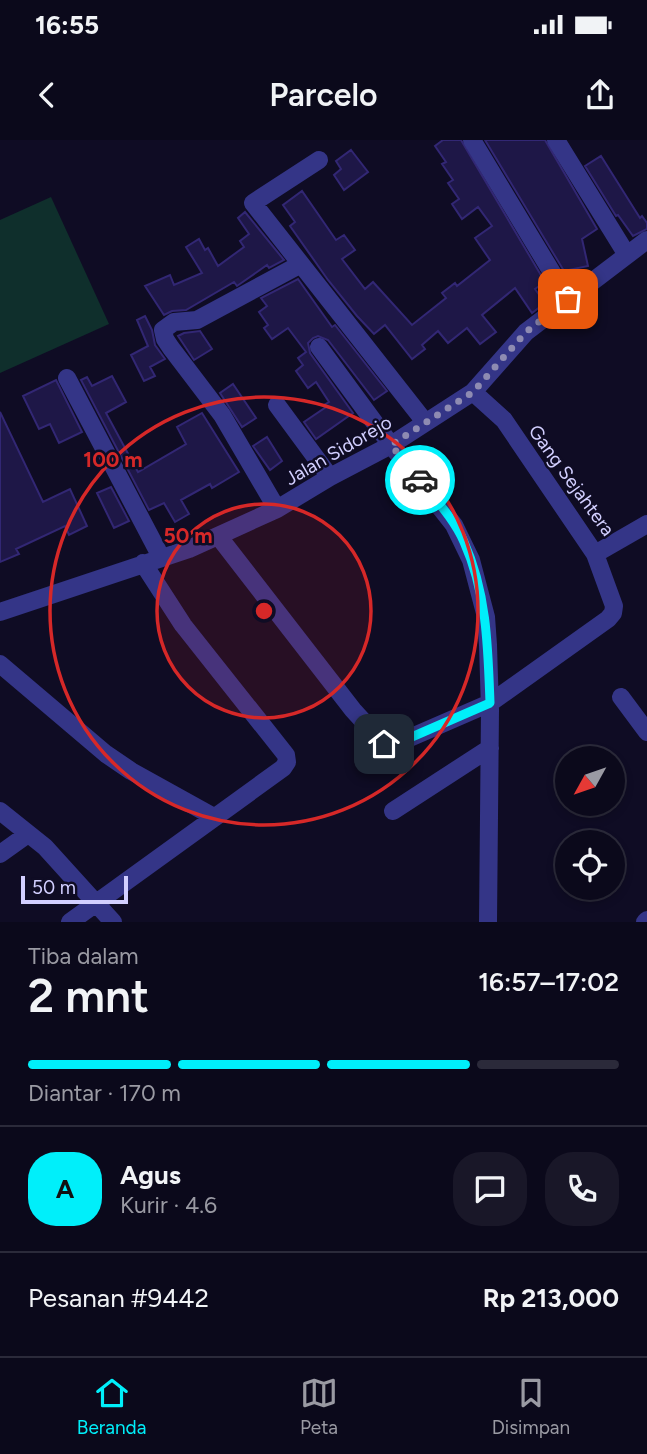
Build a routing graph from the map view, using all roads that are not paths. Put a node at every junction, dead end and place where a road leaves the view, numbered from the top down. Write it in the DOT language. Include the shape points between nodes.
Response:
graph roads {
  1 [pos="472,140"];
  2 [pos="556,140"];
  3 [pos="319,160"];
  4 [pos="647,240"];
  5 [pos="627,255"];
  6 [pos="301,264"];
  7 [pos="568,299"];
  8 [pos="319,347"];
  9 [pos="67,378"];
  10 [pos="473,392"];
  11 [pos="276,405"];
  12 [pos="425,422"];
  13 [pos="391,445"];
  14 [pos="330,477"];
  15 [pos="277,509"];
  16 [pos="647,524"];
  17 [pos="219,537"];
  18 [pos="595,554"];
  19 [pos="161,557"];
  20 [pos="143,563"];
  21 [pos="0,612"];
  22 [pos="0,664"];
  23 [pos="621,697"];
  24 [pos="490,703"];
  25 [pos="647,732"];
  26 [pos="490,748"];
  27 [pos="0,811"];
  28 [pos="393,811"];
  29 [pos="214,817"];
  30 [pos="28,834"];
  31 [pos="0,853"];
  32 [pos="95,903"];
  33 [pos="70,922"];
  34 [pos="113,922"];
  35 [pos="488,922"];
  1 -- 7 [label="street"];
  2 -- 5 [label="street"];
  3 -- 6 [label="street" via="253,203"];
  4 -- 5 [label="street, Jalan Sidorejo"];
  5 -- 7 [label="street, Jalan Sidorejo"];
  6 -- 12 [label="street"];
  6 -- 15 [label="street" via="197,320 174,322 163,330 170,348 222,415"];
  7 -- 10 [label="street, Jalan Sidorejo" via="526,332"];
  8 -- 13 [label="street"];
  9 -- 19 [label="street"];
  10 -- 12 [label="street, Jalan Sidorejo"];
  10 -- 18 [label="street, Gang Sejahtera" via="504,420"];
  11 -- 14 [label="street"];
  12 -- 13 [label="street, Jalan Sidorejo"];
  13 -- 14 [label="street, Jalan Sidorejo"];
  13 -- 24 [label="street" via="464,540 486,617"];
  14 -- 15 [label="street, Jalan Sidorejo"];
  15 -- 17 [label="street, Jalan Sidorejo"];
  16 -- 18 [label="street, Gang Sejahtera"];
  17 -- 19 [label="street, Jalan Sidorejo"];
  17 -- 24 [label="street" via="384,744 391,746"];
  18 -- 24 [label="street" via="613,613"];
  19 -- 20 [label="street, Jalan Sidorejo"];
  20 -- 21 [label="street, Jalan Sidorejo"];
  20 -- 29 [label="street" via="183,625 286,755 283,768"];
  22 -- 29 [label="street" via="106,754"];
  23 -- 25 [label="street"];
  24 -- 26 [label="street"];
  26 -- 28 [label="street"];
  26 -- 35 [label="street"];
  27 -- 30 [label="street"];
  29 -- 32 [label="street"];
  30 -- 31 [label="street"];
  30 -- 32 [label="street"];
  32 -- 33 [label="street"];
  32 -- 34 [label="street"];
}
